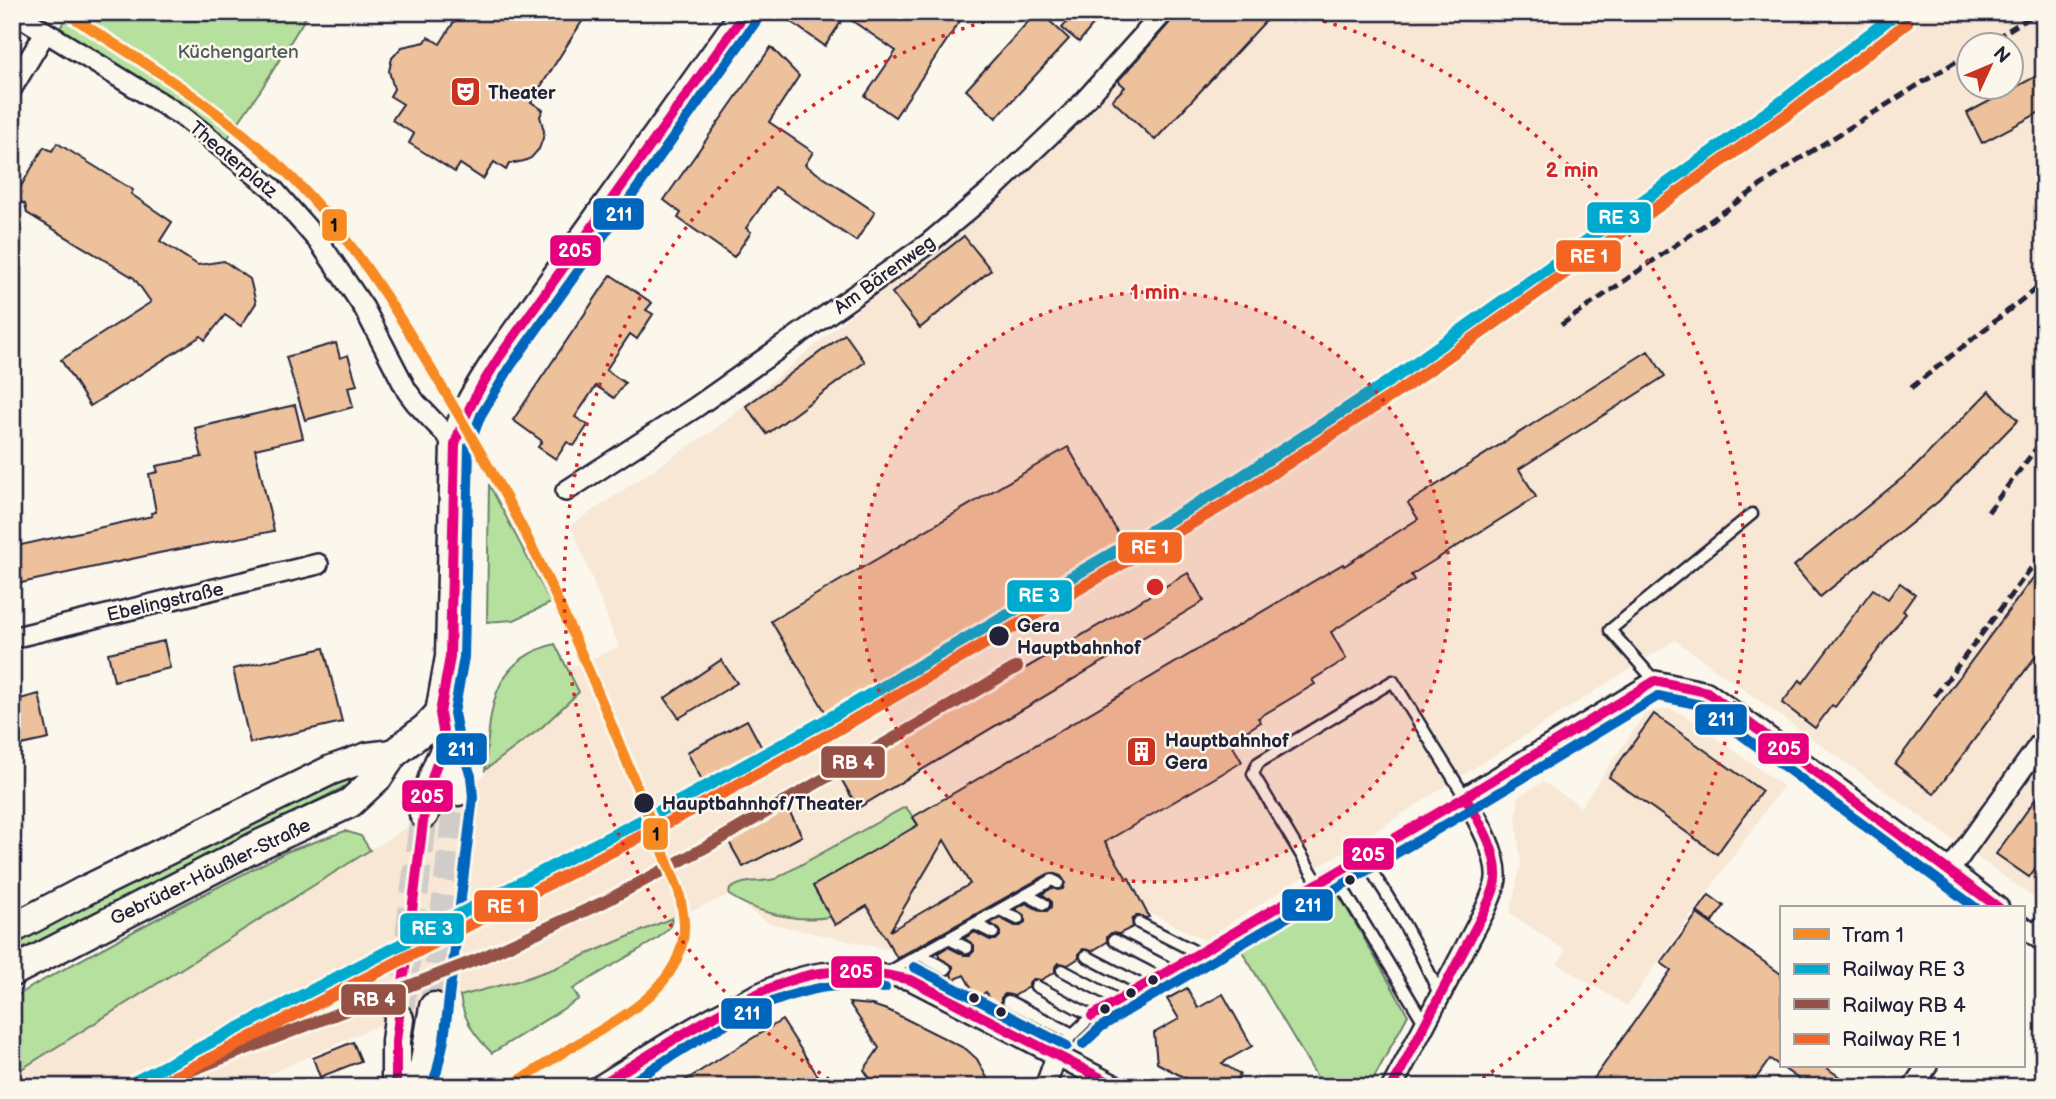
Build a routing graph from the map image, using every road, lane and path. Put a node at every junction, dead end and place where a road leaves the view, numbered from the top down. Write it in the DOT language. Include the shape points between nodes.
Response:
graph roads {
  1 [pos="13,12"];
  2 [pos="746,12"];
  3 [pos="1164,12"];
  4 [pos="45,33"];
  5 [pos="12,88"];
  6 [pos="455,444"];
  7 [pos="566,491"];
  8 [pos="1752,514"];
  9 [pos="318,564"];
  10 [pos="12,638"];
  11 [pos="1655,681"];
  12 [pos="440,713"];
  13 [pos="2044,738"];
  14 [pos="446,749"];
  15 [pos="393,754"];
  16 [pos="458,792"];
  17 [pos="1465,797"];
  18 [pos="424,814"];
  19 [pos="1362,857"];
  20 [pos="1950,870"];
  21 [pos="1334,874"];
  22 [pos="1058,883"];
  23 [pos="1318,883"];
  24 [pos="1027,895"];
  25 [pos="1044,904"];
  26 [pos="1995,906"];
  27 [pos="1000,910"];
  28 [pos="2044,918"];
  29 [pos="1018,919"];
  30 [pos="1139,923"];
  31 [pos="975,924"];
  32 [pos="12,929"];
  33 [pos="993,933"];
  34 [pos="2033,934"];
  35 [pos="949,939"];
  36 [pos="1114,940"];
  37 [pos="967,948"];
  38 [pos="1198,953"];
  39 [pos="920,955"];
  40 [pos="1086,956"];
  41 [pos="946,969"];
  42 [pos="1170,969"];
  43 [pos="1062,970"];
  44 [pos="12,972"];
  45 [pos="886,974"];
  46 [pos="1036,985"];
  47 [pos="1143,986"];
  48 [pos="1440,996"];
  49 [pos="1118,1000"];
  50 [pos="1008,1001"];
  51 [pos="434,1007"];
  52 [pos="1092,1016"];
  53 [pos="399,1019"];
  54 [pos="1425,1025"];
  55 [pos="1073,1034"];
  56 [pos="1057,1054"];
  57 [pos="1926,1068"];
  58 [pos="396,1087"];
  59 [pos="416,1087"];
  60 [pos="597,1087"];
  61 [pos="1045,1087"];
  62 [pos="1118,1087"];
  63 [pos="1392,1087"];
  64 [pos="1913,1087"];
  1 -- 4 [label="street, Theaterplatz"];
  2 -- 6 [label="main road" via="494,366 467,408"];
  3 -- 7 [label="street, Am Bärenweg" via="1078,108 929,243 696,407"];
  4 -- 5 [label="street"];
  4 -- 6 [label="street, Theaterplatz" via="182,116 272,188 320,243 364,308 407,391"];
  6 -- 12 [label="main road" via="450,657"];
  8 -- 11 [label="lane" via="1610,630"];
  9 -- 10 [label="street, Ebelingstraße"];
  11 -- 17 [label="street"];
  11 -- 20 [label="street" via="1707,692"];
  12 -- 14 [label="main road"];
  12 -- 15 [label="main road, Gebrüder-Häußler-Straße"];
  13 -- 20 [label="street"];
  14 -- 16 [label="main road"];
  14 -- 18 [label="main road" via="436,766"];
  15 -- 32 [label="main road, Gebrüder-Häußler-Straße" via="331,770"];
  15 -- 44 [label="main road, Gebrüder-Häußler-Straße" via="350,803 250,849"];
  17 -- 19 [label="lane"];
  17 -- 23 [label="lane" via="1393,681 1291,741 1258,763 1253,774"];
  17 -- 48 [label="street" via="1494,858 1496,880 1485,911"];
  19 -- 21 [label="lane"];
  19 -- 48 [label="lane"];
  20 -- 26 [label="street"];
  21 -- 23 [label="lane"];
  21 -- 54 [label="lane"];
  22 -- 24 [label="lane" via="1052,880"];
  23 -- 38 [label="lane"];
  24 -- 25 [label="lane"];
  24 -- 27 [label="lane"];
  27 -- 29 [label="lane"];
  27 -- 31 [label="lane"];
  28 -- 34 [label="lane"];
  30 -- 38 [label="lane"];
  31 -- 33 [label="lane"];
  31 -- 35 [label="lane"];
  35 -- 37 [label="lane"];
  35 -- 39 [label="lane"];
  36 -- 42 [label="lane"];
  38 -- 42 [label="lane"];
  39 -- 41 [label="lane"];
  39 -- 45 [label="lane"];
  40 -- 47 [label="lane"];
  42 -- 47 [label="lane"];
  43 -- 49 [label="lane"];
  45 -- 56 [label="street" via="936,991"];
  45 -- 60 [label="street" via="821,973 790,980 703,1020"];
  46 -- 52 [label="lane"];
  47 -- 49 [label="lane"];
  48 -- 54 [label="street"];
  49 -- 52 [label="lane"];
  50 -- 55 [label="lane"];
  51 -- 59 [label="main road" via="424,1068"];
  52 -- 55 [label="lane"];
  53 -- 58 [label="main road"];
  54 -- 63 [label="street"];
  55 -- 56 [label="lane"];
  56 -- 61 [label="street"];
  56 -- 62 [label="street"];
  57 -- 64 [label="street"];
}
